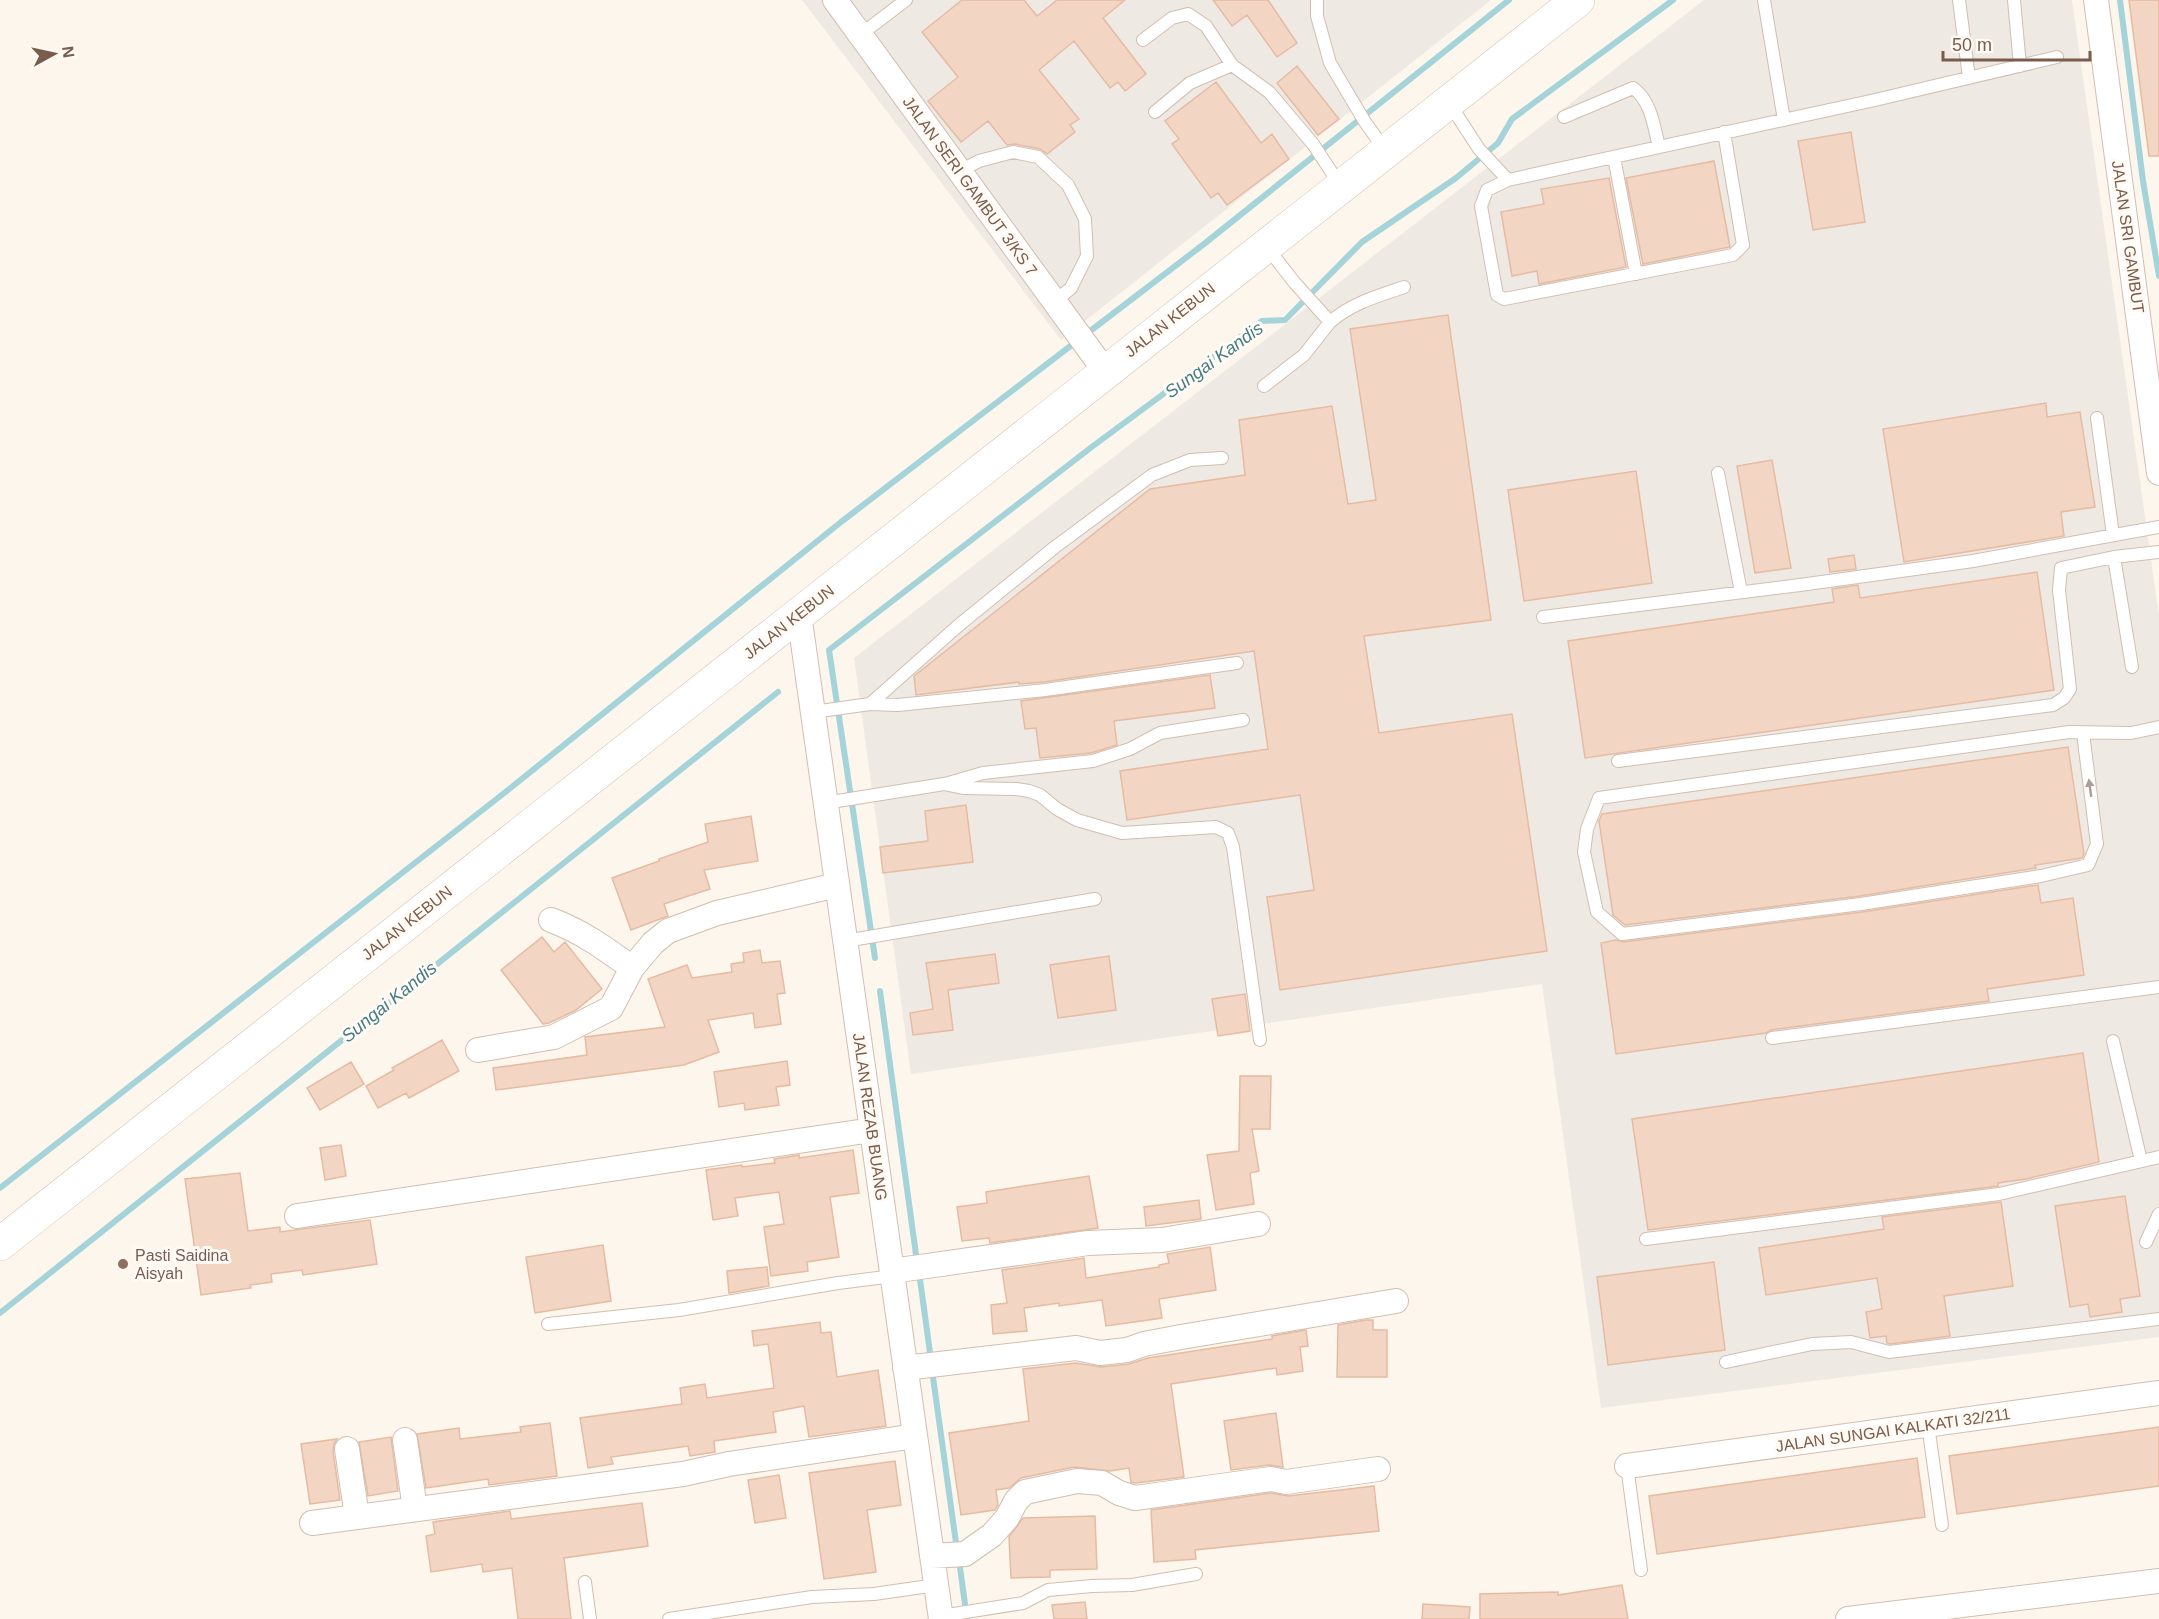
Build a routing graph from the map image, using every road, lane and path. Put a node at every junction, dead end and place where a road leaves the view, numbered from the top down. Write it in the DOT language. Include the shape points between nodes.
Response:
graph roads {
  1 [pos="835,0"];
  2 [pos="906,0"];
  3 [pos="1317,0"];
  4 [pos="1578,0"];
  5 [pos="1764,0"];
  6 [pos="1959,0"];
  7 [pos="2014,0"];
  8 [pos="2096,0"];
  9 [pos="861,35"];
  10 [pos="1143,40"];
  11 [pos="2057,57"];
  12 [pos="1232,65"];
  13 [pos="2020,66"];
  14 [pos="1969,78"];
  15 [pos="1448,102"];
  16 [pos="1155,112"];
  17 [pos="1564,117"];
  18 [pos="1784,120"];
  19 [pos="1724,132"];
  20 [pos="1659,147"];
  21 [pos="1386,151"];
  22 [pos="1614,157"];
  23 [pos="960,171"];
  24 [pos="1508,180"];
  25 [pos="1341,186"];
  26 [pos="1265,245"];
  27 [pos="1636,274"];
  28 [pos="1404,286"];
  29 [pos="1054,302"];
  30 [pos="1330,322"];
  31 [pos="1089,349"];
  32 [pos="2152,359"];
  33 [pos="1264,386"];
  34 [pos="2097,418"];
  35 [pos="1222,458"];
  36 [pos="1718,473"];
  37 [pos="2159,473"];
  38 [pos="2159,527"];
  39 [pos="2113,535"];
  40 [pos="2159,552"];
  41 [pos="2114,556"];
  42 [pos="1741,592"];
  43 [pos="799,614"];
  44 [pos="1544,616"];
  45 [pos="1237,663"];
  46 [pos="2132,667"];
  47 [pos="870,704"];
  48 [pos="822,711"];
  49 [pos="1243,720"];
  50 [pos="2159,727"];
  51 [pos="2083,733"];
  52 [pos="1618,761"];
  53 [pos="944,784"];
  54 [pos="835,801"];
  55 [pos="837,885"];
  56 [pos="1095,899"];
  57 [pos="551,920"];
  58 [pos="855,939"];
  59 [pos="632,968"];
  60 [pos="2159,987"];
  61 [pos="1772,1038"];
  62 [pos="1260,1040"];
  63 [pos="2114,1041"];
  64 [pos="478,1050"];
  65 [pos="872,1130"];
  66 [pos="2159,1157"];
  67 [pos="2141,1161"];
  68 [pos="2159,1214"];
  69 [pos="297,1216"];
  70 [pos="1258,1224"];
  71 [pos="1646,1239"];
  72 [pos="2146,1242"];
  73 [pos="0,1244"];
  74 [pos="903,1271"];
  75 [pos="1396,1301"];
  76 [pos="2159,1319"];
  77 [pos="548,1324"];
  78 [pos="1726,1362"];
  79 [pos="912,1367"];
  80 [pos="2159,1393"];
  81 [pos="1928,1425"];
  82 [pos="915,1436"];
  83 [pos="405,1440"];
  84 [pos="347,1449"];
  85 [pos="1627,1467"];
  86 [pos="1378,1469"];
  87 [pos="415,1509"];
  88 [pos="357,1517"];
  89 [pos="312,1523"];
  90 [pos="1942,1526"];
  91 [pos="947,1556"];
  92 [pos="1641,1570"];
  93 [pos="1197,1574"];
  94 [pos="2159,1581"];
  95 [pos="585,1582"];
  96 [pos="936,1585"];
  97 [pos="945,1616"];
  98 [pos="590,1619"];
  99 [pos="669,1619"];
  100 [pos="1848,1619"];
  1 -- 9 [label="street, JALAN SERI GAMBUT 3/KS 7"];
  2 -- 9 [label="lane"];
  3 -- 21 [label="lane" via="1317,16 1330,63"];
  4 -- 15 [label="main road, JALAN KEBUN"];
  5 -- 18 [label="lane"];
  6 -- 14 [label="lane"];
  7 -- 13 [label="lane"];
  8 -- 32 [label="street, JALAN SRI GAMBUT"];
  9 -- 23 [label="street, JALAN SERI GAMBUT 3/KS 7"];
  10 -- 12 [label="lane" via="1172,18 1188,14 1206,26"];
  11 -- 13 [label="lane"];
  12 -- 16 [label="lane" via="1190,83"];
  12 -- 25 [label="lane" via="1269,92 1313,144"];
  13 -- 14 [label="lane"];
  14 -- 18 [label="lane"];
  15 -- 21 [label="main road, JALAN KEBUN"];
  15 -- 24 [label="lane" via="1479,149"];
  17 -- 20 [label="lane" via="1634,88 1641,93 1650,114"];
  18 -- 19 [label="lane"];
  19 -- 20 [label="lane"];
  19 -- 27 [label="lane" via="1743,245 1733,255"];
  20 -- 22 [label="lane"];
  21 -- 25 [label="main road, JALAN KEBUN"];
  22 -- 24 [label="lane"];
  22 -- 27 [label="lane"];
  23 -- 29 [label="street, JALAN SERI GAMBUT 3/KS 7"];
  23 -- 29 [label="lane" via="979,161 1013,152 1038,157 1068,185 1085,219 1087,256 1071,288"];
  24 -- 27 [label="lane" via="1487,190 1481,206 1497,295 1504,299"];
  25 -- 26 [label="main road, JALAN KEBUN"];
  26 -- 30 [label="lane"];
  26 -- 31 [label="main road, JALAN KEBUN"];
  28 -- 30 [label="lane" via="1360,302"];
  29 -- 31 [label="street, JALAN SERI GAMBUT 3/KS 7"];
  30 -- 33 [label="lane" via="1304,355"];
  31 -- 43 [label="main road, JALAN KEBUN"];
  32 -- 37 [label="street, JALAN SRI GAMBUT"];
  34 -- 39 [label="lane"];
  35 -- 47 [label="lane" via="1190,460 1152,475 1055,547"];
  36 -- 42 [label="lane"];
  38 -- 39 [label="lane"];
  39 -- 42 [label="lane" via="1973,561"];
  40 -- 41 [label="lane"];
  41 -- 46 [label="lane"];
  41 -- 52 [label="lane" via="2061,568 2059,590 2070,689 2053,705"];
  42 -- 44 [label="lane"];
  43 -- 48 [label="street, JALAN REZAB BUANG"];
  43 -- 73 [label="main road, JALAN KEBUN"];
  45 -- 47 [label="lane" via="1045,690 898,705"];
  47 -- 48 [label="lane"];
  48 -- 54 [label="street, JALAN REZAB BUANG"];
  49 -- 53 [label="lane" via="1160,733 1130,749 1093,761 983,773"];
  50 -- 51 [label="lane" via="2130,733"];
  51 -- 51 [label="lane, one-way" via="1599,798 1587,829 1584,852 1596,912 1622,934 1861,904 2041,876 2088,864 2097,843"];
  53 -- 54 [label="lane"];
  53 -- 62 [label="lane" via="1029,791 1077,820 1122,833 1216,827 1228,833"];
  54 -- 55 [label="street, JALAN REZAB BUANG"];
  55 -- 58 [label="street, JALAN REZAB BUANG"];
  55 -- 59 [label="street" via="717,913 668,931"];
  56 -- 58 [label="lane"];
  57 -- 59 [label="street" via="596,942"];
  58 -- 65 [label="street, JALAN REZAB BUANG"];
  59 -- 64 [label="street" via="611,1008 586,1022 555,1037"];
  60 -- 61 [label="lane"];
  63 -- 67 [label="lane"];
  65 -- 69 [label="street"];
  65 -- 74 [label="street, JALAN REZAB BUANG"];
  66 -- 67 [label="lane"];
  67 -- 71 [label="lane" via="1999,1194"];
  68 -- 72 [label="lane"];
  70 -- 74 [label="street" via="1162,1240 1088,1244"];
  74 -- 77 [label="lane" via="679,1310"];
  74 -- 79 [label="street, JALAN REZAB BUANG"];
  75 -- 79 [label="street" via="1163,1340 1127,1350 1100,1353 1076,1348"];
  76 -- 78 [label="lane" via="1889,1352 1851,1342 1812,1344"];
  79 -- 82 [label="street, JALAN REZAB BUANG"];
  80 -- 81 [label="street, JALAN SUNGAI KALKATI 32/211"];
  81 -- 85 [label="street, JALAN SUNGAI KALKATI 32/211"];
  81 -- 90 [label="lane"];
  82 -- 87 [label="street" via="683,1474"];
  82 -- 91 [label="street, JALAN REZAB BUANG"];
  83 -- 87 [label="street"];
  84 -- 88 [label="street"];
  85 -- 92 [label="lane"];
  86 -- 91 [label="street" via="1135,1498 1102,1483 1077,1481 1024,1492 992,1535"];
  87 -- 88 [label="street"];
  88 -- 89 [label="street"];
  91 -- 96 [label="street, JALAN REZAB BUANG"];
  93 -- 97 [label="lane" via="1132,1585 1048,1590 1023,1603"];
  94 -- 100 [label="street"];
  95 -- 98 [label="lane"];
  96 -- 97 [label="street, JALAN REZAB BUANG"];
  96 -- 99 [label="lane"];
}
